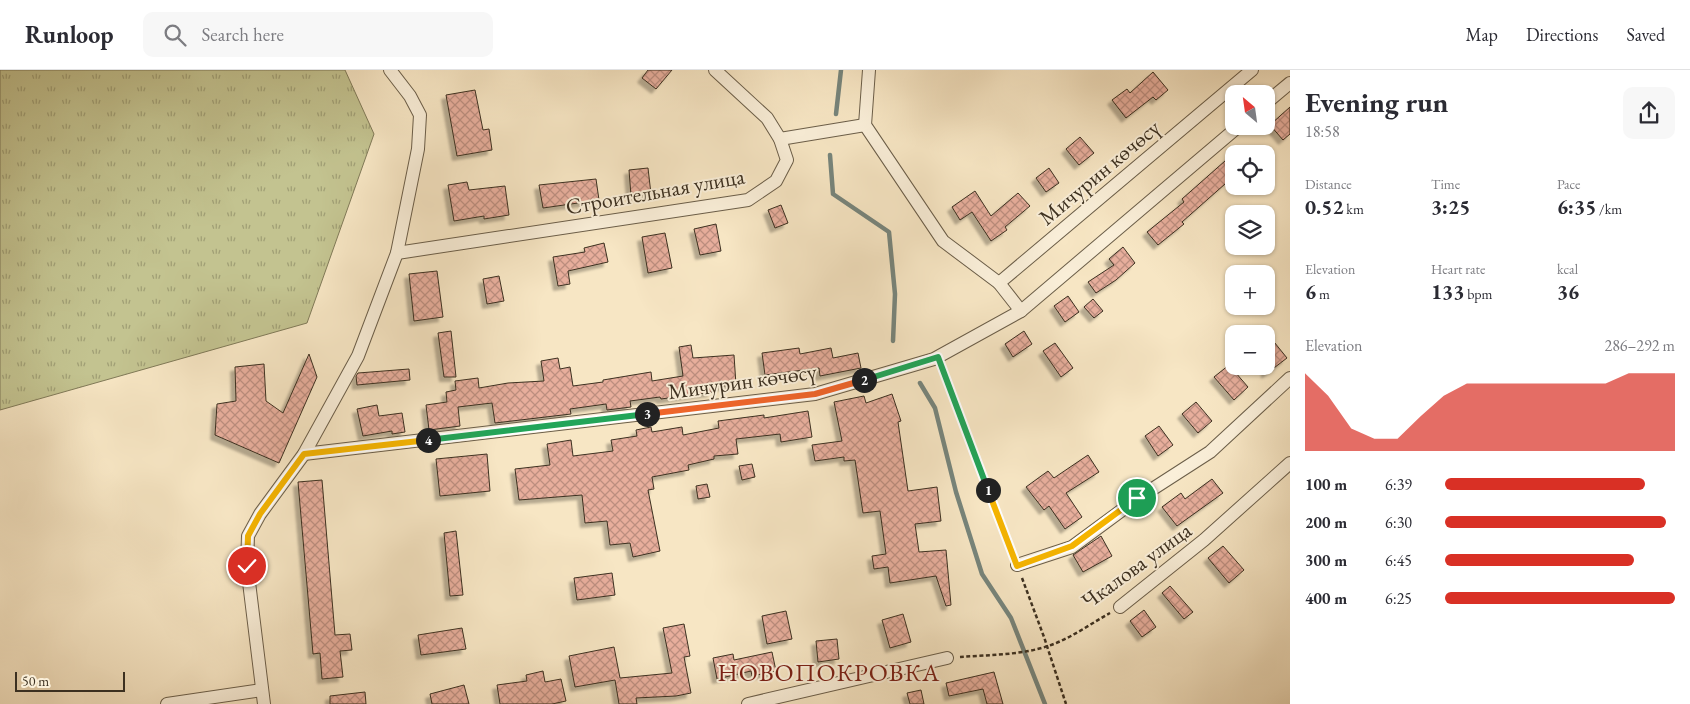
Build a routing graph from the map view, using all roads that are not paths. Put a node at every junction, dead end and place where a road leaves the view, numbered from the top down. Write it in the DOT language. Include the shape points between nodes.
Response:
graph roads {
  1 [pos="390,70"];
  2 [pos="715,70"];
  3 [pos="869,70"];
  4 [pos="1252,70"];
  5 [pos="1290,83"];
  6 [pos="1275,96"];
  7 [pos="865,125"];
  8 [pos="1228,135"];
  9 [pos="780,139"];
  10 [pos="397,252"];
  11 [pos="999,283"];
  12 [pos="1021,311"];
  13 [pos="1290,378"];
  14 [pos="304,454"];
  15 [pos="1290,463"];
  16 [pos="1017,566"];
  17 [pos="1120,607"];
  18 [pos="947,658"];
  19 [pos="262,690"];
  20 [pos="167,704"];
  21 [pos="264,704"];
  22 [pos="748,704"];
  1 -- 10 [label="street" via="420,115 418,149"];
  2 -- 9 [label="street, Строительная улица" via="767,118"];
  3 -- 7 [label="street"];
  4 -- 11 [label="street, Мичурин көчөсү"];
  5 -- 6 [label="street"];
  7 -- 9 [label="street"];
  7 -- 11 [label="street" via="943,241"];
  8 -- 12 [label="street, Мичурин көчөсү"];
  9 -- 10 [label="street, Строительная улица" via="787,160 780,174 776,181 748,200"];
  10 -- 14 [label="street" via="358,356"];
  11 -- 12 [label="street"];
  12 -- 14 [label="street, Мичурин көчөсү" via="938,357 815,394"];
  13 -- 16 [label="street" via="1210,452 1137,498 1072,546"];
  14 -- 19 [label="street" via="248,536 247,566"];
  15 -- 17 [label="street, Чкалова улица" via="1204,540"];
  18 -- 22 [label="street"];
  19 -- 20 [label="street"];
  19 -- 21 [label="street"];
}
